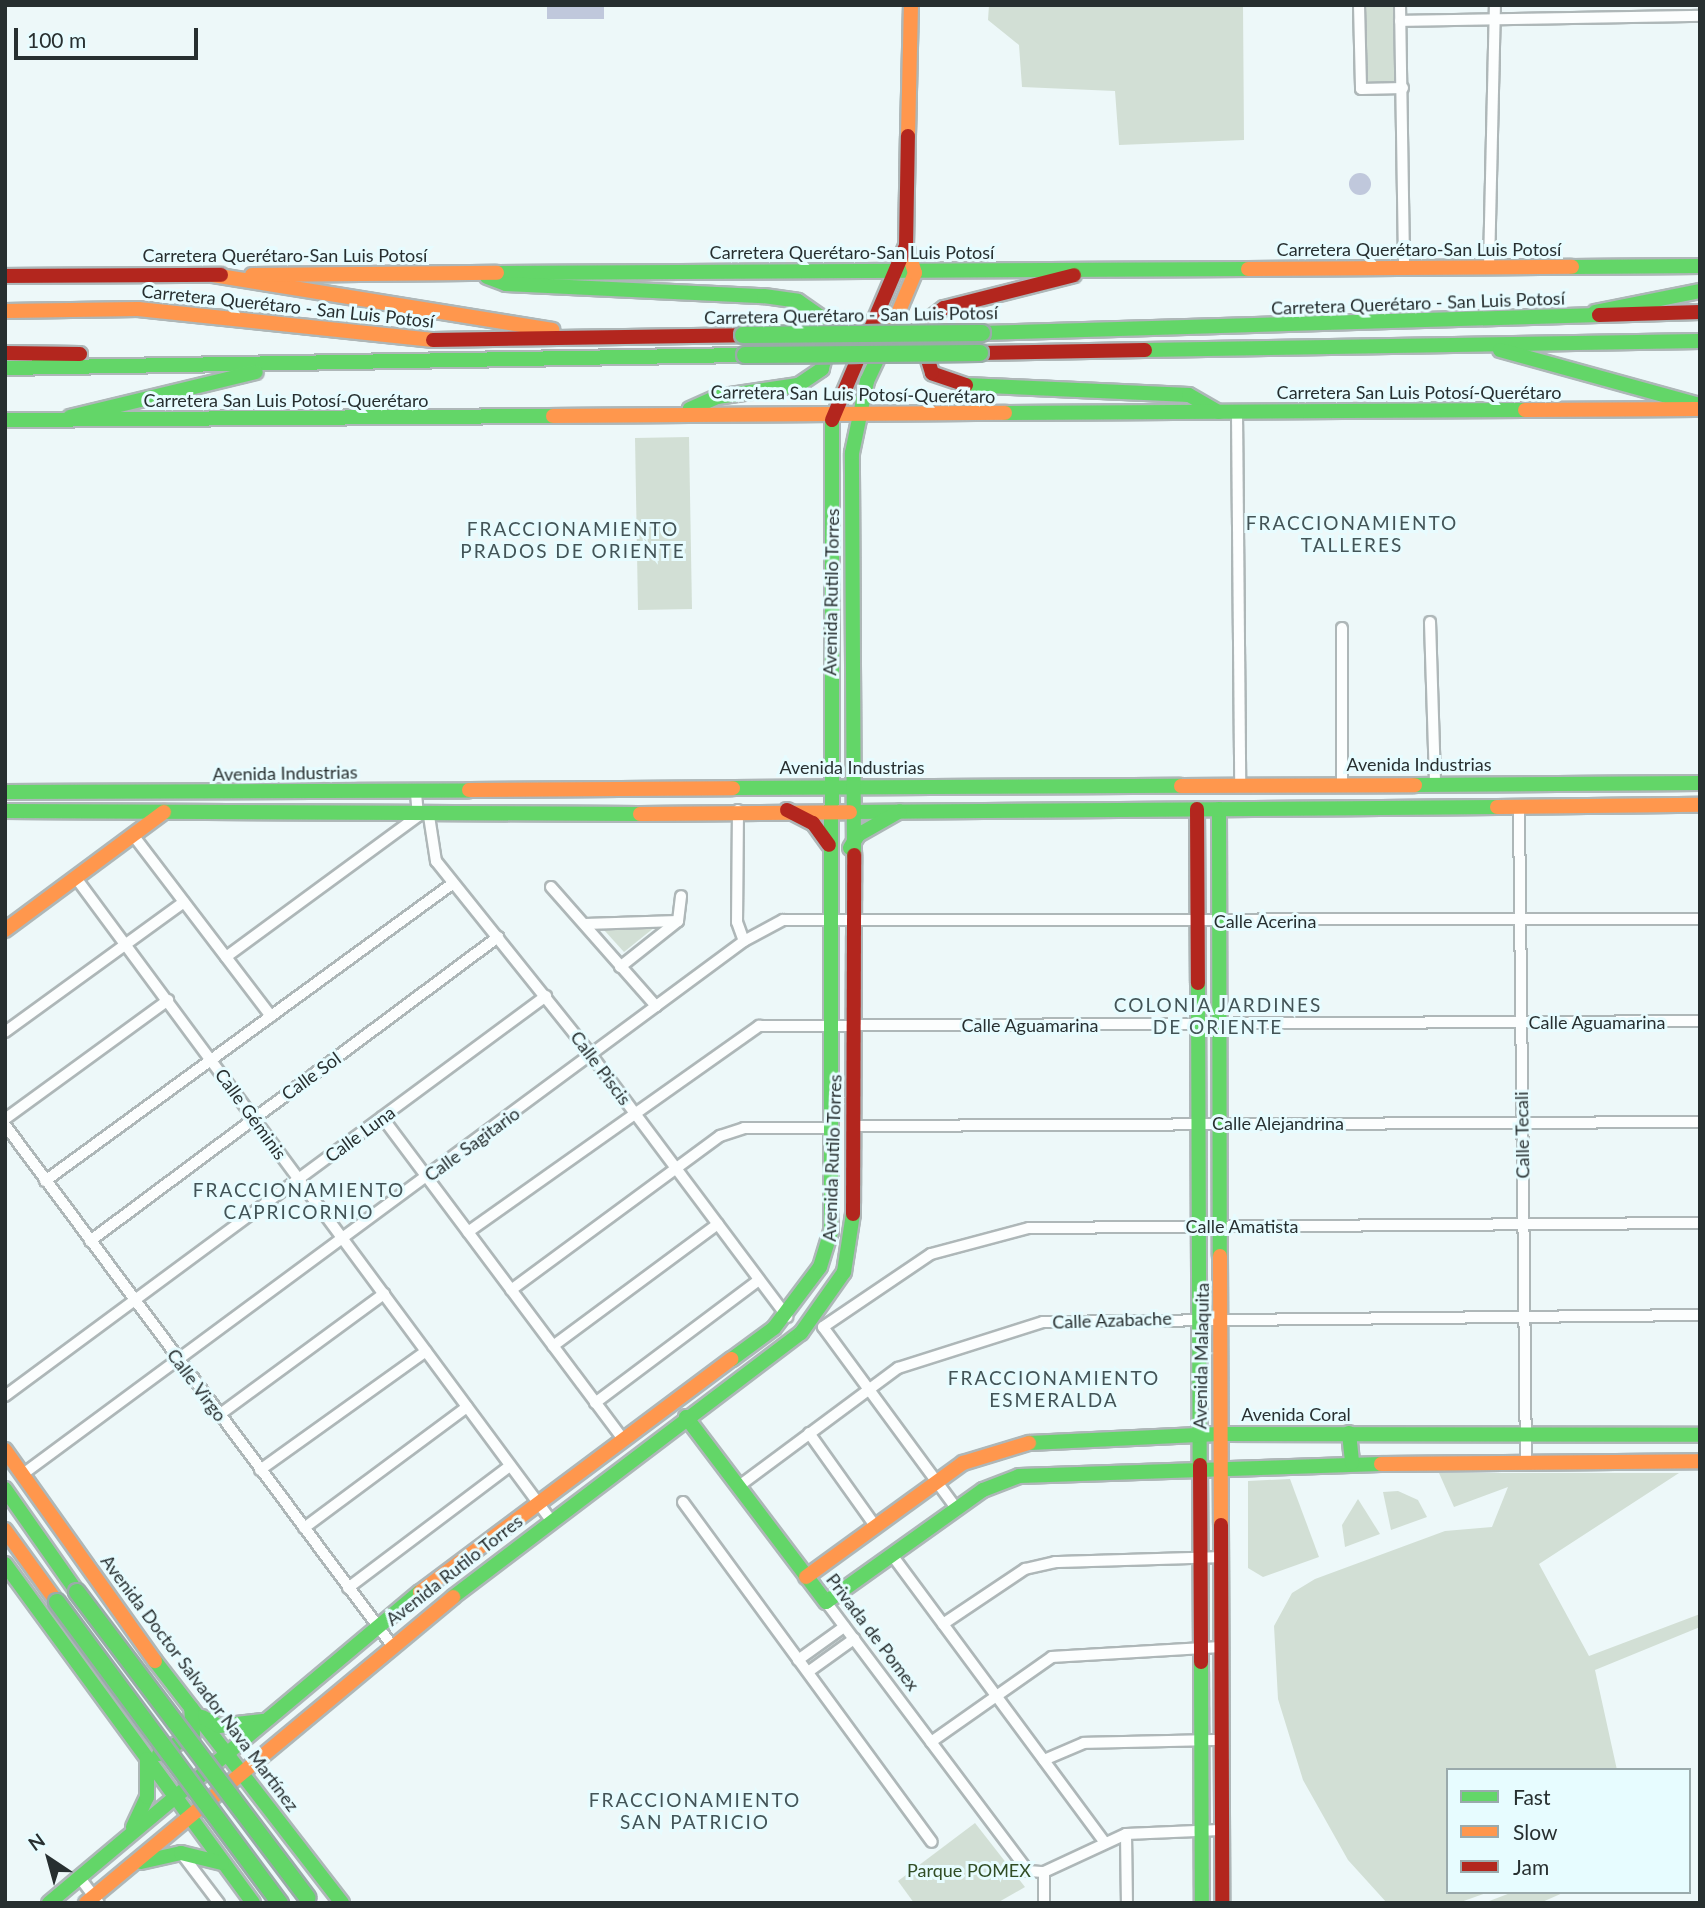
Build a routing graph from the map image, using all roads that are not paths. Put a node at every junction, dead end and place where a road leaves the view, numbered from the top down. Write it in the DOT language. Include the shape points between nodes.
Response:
graph roads {
  1 [pos="901,5"];
  2 [pos="1359,5"];
  3 [pos="1400,5"];
  4 [pos="1495,5"];
  5 [pos="909,13"];
  6 [pos="1700,16"];
  7 [pos="1495,18"];
  8 [pos="1400,20"];
  9 [pos="1403,88"];
  10 [pos="1700,266"];
  11 [pos="1489,267"];
  12 [pos="1404,268"];
  13 [pos="1096,270"];
  14 [pos="907,272"];
  15 [pos="478,274"];
  16 [pos="214,275"];
  17 [pos="5,276"];
  18 [pos="1700,291"];
  19 [pos="5,311"];
  20 [pos="1700,312"];
  21 [pos="1581,318"];
  22 [pos="602,338"];
  23 [pos="1700,341"];
  24 [pos="1475,344"];
  25 [pos="5,353"];
  26 [pos="296,362"];
  27 [pos="135,366"];
  28 [pos="5,368"];
  29 [pos="1700,407"];
  30 [pos="685,411"];
  31 [pos="1220,413"];
  32 [pos="1237,413"];
  33 [pos="832,415"];
  34 [pos="856,415"];
  35 [pos="70,417"];
  36 [pos="5,420"];
  37 [pos="1430,622"];
  38 [pos="1342,628"];
  39 [pos="1240,782"];
  40 [pos="1342,783"];
  41 [pos="1435,783"];
  42 [pos="1700,783"];
  43 [pos="827,786"];
  44 [pos="850,787"];
  45 [pos="416,791"];
  46 [pos="5,792"];
  47 [pos="219,793"];
  48 [pos="188,794"];
  49 [pos="1700,805"];
  50 [pos="828,808"];
  51 [pos="905,808"];
  52 [pos="1519,808"];
  53 [pos="785,809"];
  54 [pos="850,809"];
  55 [pos="1197,809"];
  56 [pos="1219,809"];
  57 [pos="738,810"];
  58 [pos="5,811"];
  59 [pos="162,814"];
  60 [pos="218,814"];
  61 [pos="424,816"];
  62 [pos="133,835"];
  63 [pos="829,846"];
  64 [pos="850,849"];
  65 [pos="76,878"];
  66 [pos="452,884"];
  67 [pos="551,887"];
  68 [pos="681,896"];
  69 [pos="184,902"];
  70 [pos="1700,919"];
  71 [pos="1520,920"];
  72 [pos="678,921"];
  73 [pos="1196,922"];
  74 [pos="1220,922"];
  75 [pos="830,923"];
  76 [pos="852,923"];
  77 [pos="585,924"];
  78 [pos="5,930"];
  79 [pos="498,937"];
  80 [pos="744,941"];
  81 [pos="125,943"];
  82 [pos="226,957"];
  83 [pos="620,967"];
  84 [pos="546,996"];
  85 [pos="168,1000"];
  86 [pos="656,1006"];
  87 [pos="271,1016"];
  88 [pos="1700,1021"];
  89 [pos="1521,1022"];
  90 [pos="1198,1024"];
  91 [pos="1221,1024"];
  92 [pos="833,1025"];
  93 [pos="855,1026"];
  94 [pos="5,1032"];
  95 [pos="592,1056"];
  96 [pos="211,1060"];
  97 [pos="635,1112"];
  98 [pos="382,1117"];
  99 [pos="254,1118"];
  100 [pos="5,1119"];
  101 [pos="1198,1122"];
  102 [pos="1700,1122"];
  103 [pos="1221,1123"];
  104 [pos="1522,1124"];
  105 [pos="5,1125"];
  106 [pos="856,1126"];
  107 [pos="832,1128"];
  108 [pos="676,1168"];
  109 [pos="427,1177"];
  110 [pos="298,1178"];
  111 [pos="46,1181"];
  112 [pos="1700,1223"];
  113 [pos="718,1224"];
  114 [pos="1523,1224"];
  115 [pos="1198,1226"];
  116 [pos="1221,1226"];
  117 [pos="468,1232"];
  118 [pos="343,1239"];
  119 [pos="90,1241"];
  120 [pos="759,1280"];
  121 [pos="512,1290"];
  122 [pos="384,1294"];
  123 [pos="134,1300"];
  124 [pos="1524,1313"];
  125 [pos="1700,1315"];
  126 [pos="787,1318"];
  127 [pos="1199,1318"];
  128 [pos="1222,1318"];
  129 [pos="817,1325"];
  130 [pos="553,1346"];
  131 [pos="426,1351"];
  132 [pos="177,1358"];
  133 [pos="868,1389"];
  134 [pos="5,1396"];
  135 [pos="595,1403"];
  136 [pos="467,1407"];
  137 [pos="219,1415"];
  138 [pos="686,1417"];
  139 [pos="809,1433"];
  140 [pos="1349,1433"];
  141 [pos="1199,1434"];
  142 [pos="1219,1434"];
  143 [pos="1525,1434"];
  144 [pos="1700,1435"];
  145 [pos="624,1441"];
  146 [pos="5,1450"];
  147 [pos="1526,1461"];
  148 [pos="1700,1461"];
  149 [pos="1352,1463"];
  150 [pos="1220,1465"];
  151 [pos="510,1466"];
  152 [pos="1200,1467"];
  153 [pos="260,1470"];
  154 [pos="23,1474"];
  155 [pos="5,1482"];
  156 [pos="936,1482"];
  157 [pos="738,1486"];
  158 [pos="5,1489"];
  159 [pos="683,1502"];
  160 [pos="538,1503"];
  161 [pos="956,1508"];
  162 [pos="23,1513"];
  163 [pos="550,1519"];
  164 [pos="875,1526"];
  165 [pos="304,1528"];
  166 [pos="5,1530"];
  167 [pos="892,1555"];
  168 [pos="1200,1557"];
  169 [pos="1219,1557"];
  170 [pos="5,1564"];
  171 [pos="807,1577"];
  172 [pos="348,1588"];
  173 [pos="826,1602"];
  174 [pos="943,1624"];
  175 [pos="376,1625"];
  176 [pos="844,1627"];
  177 [pos="853,1639"];
  178 [pos="391,1644"];
  179 [pos="1200,1647"];
  180 [pos="1220,1647"];
  181 [pos="798,1660"];
  182 [pos="808,1672"];
  183 [pos="996,1695"];
  184 [pos="194,1710"];
  185 [pos="265,1721"];
  186 [pos="1201,1740"];
  187 [pos="1220,1740"];
  188 [pos="931,1742"];
  189 [pos="228,1753"];
  190 [pos="144,1754"];
  191 [pos="1044,1760"];
  192 [pos="241,1769"];
  193 [pos="176,1797"];
  194 [pos="188,1815"];
  195 [pos="1201,1830"];
  196 [pos="1220,1830"];
  197 [pos="131,1831"];
  198 [pos="1126,1834"];
  199 [pos="1103,1840"];
  200 [pos="932,1842"];
  201 [pos="181,1853"];
  202 [pos="131,1865"];
  203 [pos="226,1866"];
  204 [pos="1044,1872"];
  205 [pos="80,1878"];
  206 [pos="309,1900"];
  207 [pos="93,1901"];
  208 [pos="49,1903"];
  209 [pos="219,1903"];
  210 [pos="253,1903"];
  211 [pos="280,1903"];
  212 [pos="342,1903"];
  213 [pos="1044,1903"];
  214 [pos="1127,1903"];
  215 [pos="1202,1903"];
  216 [pos="1222,1903"];
  1 -- 5 [label="main road"];
  2 -- 9 [label="street" via="1361,89"];
  3 -- 8 [label="street"];
  4 -- 7 [label="street"];
  5 -- 14 [label="main road"];
  6 -- 7 [label="street"];
  7 -- 8 [label="street"];
  7 -- 11 [label="street"];
  8 -- 9 [label="street"];
  9 -- 12 [label="street"];
  10 -- 11 [label="main road, Carretera Querétaro-San Luis Potosí"];
  11 -- 12 [label="main road, Carretera Querétaro-San Luis Potosí"];
  12 -- 13 [label="main road, Carretera Querétaro-San Luis Potosí"];
  13 -- 14 [label="main road, Carretera Querétaro-San Luis Potosí"];
  13 -- 31 [label="main road" via="944,308 928,320 921,338 932,373 954,384 1189,395"];
  14 -- 15 [label="main road, Carretera Querétaro-San Luis Potosí"];
  14 -- 33 [label="main road, Avenida Rutilo Torres"];
  14 -- 34 [label="main road, Avenida Rutilo Torres"];
  15 -- 16 [label="main road, Carretera Querétaro-San Luis Potosí"];
  15 -- 30 [label="main road" via="516,285 764,296 798,301 821,317 830,342 821,369 798,385 716,397"];
  16 -- 17 [label="main road, Carretera Querétaro-San Luis Potosí"];
  16 -- 22 [label="main road"];
  18 -- 21 [label="main road" via="1622,302"];
  19 -- 22 [label="main road, Carretera Querétaro - San Luis Potosí" via="138,309 445,341"];
  20 -- 21 [label="main road, Carretera Querétaro - San Luis Potosí"];
  21 -- 22 [label="main road, Carretera Querétaro - San Luis Potosí, bridge"];
  23 -- 24 [label="main road"];
  24 -- 26 [label="main road, bridge"];
  24 -- 29 [label="main road"];
  25 -- 27 [label="main road" via="103,354"];
  26 -- 27 [label="main road"];
  26 -- 35 [label="main road"];
  27 -- 28 [label="main road"];
  29 -- 32 [label="main road, Carretera San Luis Potosí-Querétaro"];
  30 -- 33 [label="main road, Carretera San Luis Potosí-Querétaro"];
  30 -- 35 [label="main road, Carretera San Luis Potosí-Querétaro" via="573,418"];
  31 -- 32 [label="main road, Carretera San Luis Potosí-Querétaro"];
  31 -- 34 [label="main road, Carretera San Luis Potosí-Querétaro"];
  32 -- 39 [label="street"];
  33 -- 34 [label="main road, Carretera San Luis Potosí-Querétaro"];
  33 -- 43 [label="main road, Avenida Rutilo Torres"];
  34 -- 44 [label="main road, Avenida Rutilo Torres"];
  35 -- 36 [label="main road, Carretera San Luis Potosí-Querétaro"];
  37 -- 41 [label="street"];
  38 -- 40 [label="street"];
  39 -- 40 [label="main road, Avenida Industrias"];
  39 -- 44 [label="main road, Avenida Industrias"];
  40 -- 41 [label="main road, Avenida Industrias"];
  41 -- 42 [label="main road, Avenida Industrias"];
  43 -- 44 [label="main road, Avenida Industrias"];
  43 -- 45 [label="main road, Avenida Industrias"];
  43 -- 50 [label="main road, Avenida Rutilo Torres"];
  44 -- 54 [label="main road, Avenida Rutilo Torres"];
  45 -- 47 [label="main road, Avenida Industrias"];
  45 -- 61 [label="street, Calle Piscis"];
  46 -- 48 [label="main road, Avenida Industrias"];
  47 -- 48 [label="main road, Avenida Industrias"];
  47 -- 60 [label="main road"];
  48 -- 59 [label="main road"];
  49 -- 52 [label="main road"];
  50 -- 53 [label="main road"];
  50 -- 54 [label="main road"];
  50 -- 63 [label="main road, Avenida Rutilo Torres"];
  51 -- 54 [label="main road"];
  51 -- 55 [label="main road"];
  51 -- 64 [label="main road" via="877,821"];
  52 -- 56 [label="main road"];
  52 -- 71 [label="street, Calle Tecali"];
  53 -- 57 [label="main road"];
  53 -- 63 [label="main road" via="813,823"];
  54 -- 64 [label="main road, Avenida Rutilo Torres"];
  55 -- 56 [label="main road"];
  55 -- 73 [label="main road, Avenida Malaquita"];
  56 -- 74 [label="main road, Avenida Malaquita"];
  57 -- 61 [label="main road"];
  57 -- 80 [label="street" via="737,922"];
  58 -- 59 [label="main road"];
  59 -- 60 [label="main road"];
  59 -- 62 [label="main road"];
  60 -- 61 [label="main road"];
  61 -- 66 [label="street, Calle Piscis" via="436,861"];
  61 -- 82 [label="street"];
  62 -- 65 [label="main road"];
  62 -- 69 [label="street"];
  63 -- 75 [label="main road, Avenida Rutilo Torres"];
  64 -- 76 [label="main road, Avenida Rutilo Torres"];
  65 -- 78 [label="main road"];
  65 -- 81 [label="street, Calle Géminis"];
  66 -- 79 [label="street, Calle Piscis"];
  66 -- 87 [label="street"];
  67 -- 77 [label="street"];
  68 -- 72 [label="street"];
  69 -- 81 [label="street"];
  69 -- 82 [label="street"];
  70 -- 71 [label="street, Calle Acerina"];
  71 -- 74 [label="street, Calle Acerina"];
  71 -- 89 [label="street, Calle Tecali"];
  72 -- 77 [label="street"];
  72 -- 83 [label="street"];
  73 -- 74 [label="street, Calle Acerina"];
  73 -- 76 [label="street, Calle Acerina"];
  73 -- 90 [label="main road, Avenida Malaquita"];
  74 -- 91 [label="main road, Avenida Malaquita"];
  75 -- 76 [label="street, Calle Acerina"];
  75 -- 80 [label="street, Calle Sagitario" via="783,920"];
  75 -- 92 [label="main road, Avenida Rutilo Torres"];
  76 -- 93 [label="main road, Avenida Rutilo Torres"];
  77 -- 83 [label="street"];
  79 -- 84 [label="street, Calle Piscis"];
  79 -- 99 [label="street, Calle Sol"];
  80 -- 86 [label="street, Calle Sagitario"];
  81 -- 85 [label="street, Calle Géminis"];
  81 -- 94 [label="street"];
  82 -- 87 [label="street"];
  83 -- 86 [label="street"];
  84 -- 95 [label="street, Calle Piscis"];
  84 -- 98 [label="street, Calle Luna"];
  85 -- 96 [label="street, Calle Géminis"];
  85 -- 100 [label="street"];
  86 -- 95 [label="street, Calle Sagitario"];
  87 -- 96 [label="street"];
  88 -- 89 [label="street, Calle Aguamarina"];
  89 -- 91 [label="street, Calle Aguamarina"];
  89 -- 104 [label="street, Calle Tecali"];
  90 -- 91 [label="street, Calle Aguamarina"];
  90 -- 93 [label="street, Calle Aguamarina"];
  90 -- 101 [label="main road, Avenida Malaquita"];
  91 -- 103 [label="main road, Avenida Malaquita"];
  92 -- 93 [label="street, Calle Aguamarina"];
  92 -- 97 [label="street, Calle Aguamarina" via="772,1024 747,1031"];
  92 -- 107 [label="main road, Avenida Rutilo Torres"];
  93 -- 106 [label="main road, Avenida Rutilo Torres"];
  95 -- 97 [label="street, Calle Piscis"];
  95 -- 109 [label="street, Calle Sagitario"];
  96 -- 99 [label="street, Calle Géminis"];
  96 -- 111 [label="street"];
  97 -- 108 [label="street, Calle Piscis"];
  97 -- 117 [label="street, Calle Aguamarina"];
  98 -- 109 [label="street"];
  98 -- 110 [label="street, Calle Luna"];
  99 -- 110 [label="street, Calle Géminis"];
  99 -- 119 [label="street, Calle Sol"];
  101 -- 103 [label="street, Calle Alejandrina"];
  101 -- 106 [label="street, Calle Alejandrina"];
  101 -- 115 [label="main road, Avenida Malaquita"];
  102 -- 104 [label="street, Calle Alejandrina"];
  103 -- 104 [label="street, Calle Alejandrina"];
  103 -- 116 [label="main road, Avenida Malaquita"];
  104 -- 114 [label="street, Calle Tecali"];
  105 -- 111 [label="street, Calle Virgo"];
  106 -- 129 [label="main road, Avenida Rutilo Torres" via="853,1231 844,1272"];
  107 -- 108 [label="street" via="744,1128 720,1136"];
  107 -- 126 [label="main road, Avenida Rutilo Torres" via="831,1232 820,1267"];
  108 -- 113 [label="street, Calle Piscis"];
  108 -- 121 [label="street"];
  109 -- 117 [label="street"];
  109 -- 118 [label="street, Calle Sagitario"];
  110 -- 118 [label="street, Calle Géminis"];
  110 -- 123 [label="street, Calle Luna"];
  111 -- 119 [label="street, Calle Virgo"];
  112 -- 114 [label="street, Calle Amatista"];
  113 -- 120 [label="street, Calle Piscis"];
  113 -- 130 [label="street"];
  114 -- 116 [label="street, Calle Amatista"];
  114 -- 124 [label="street, Calle Tecali"];
  115 -- 116 [label="street, Calle Amatista"];
  115 -- 127 [label="main road, Avenida Malaquita"];
  115 -- 129 [label="street, Calle Amatista" via="1029,1228 979,1237 931,1254"];
  116 -- 128 [label="main road, Avenida Malaquita"];
  117 -- 121 [label="street"];
  118 -- 122 [label="street, Calle Géminis"];
  118 -- 132 [label="street, Calle Sagitario"];
  119 -- 123 [label="street, Calle Virgo"];
  120 -- 126 [label="street, Calle Piscis"];
  120 -- 135 [label="street"];
  121 -- 130 [label="street"];
  122 -- 131 [label="street, Calle Géminis"];
  122 -- 137 [label="street"];
  123 -- 132 [label="street, Calle Virgo"];
  123 -- 134 [label="street, Calle Luna"];
  124 -- 125 [label="street, Calle Azabache"];
  124 -- 128 [label="street, Calle Azabache"];
  124 -- 143 [label="street, Calle Tecali"];
  126 -- 145 [label="main road, Avenida Rutilo Torres"];
  127 -- 128 [label="street, Calle Azabache"];
  127 -- 133 [label="street, Calle Azabache" via="1043,1322 936,1352"];
  127 -- 141 [label="main road, Avenida Malaquita"];
  128 -- 142 [label="main road, Avenida Malaquita"];
  129 -- 133 [label="street"];
  129 -- 138 [label="main road, Avenida Rutilo Torres"];
  130 -- 135 [label="street"];
  131 -- 136 [label="street, Calle Géminis"];
  131 -- 153 [label="street"];
  132 -- 137 [label="street, Calle Virgo"];
  132 -- 154 [label="street, Calle Sagitario"];
  133 -- 139 [label="street, Calle Azabache"];
  133 -- 156 [label="street"];
  135 -- 145 [label="street"];
  136 -- 151 [label="street, Calle Géminis"];
  136 -- 165 [label="street"];
  137 -- 153 [label="street, Calle Virgo"];
  138 -- 157 [label="main road, Privada de Pomex"];
  138 -- 163 [label="main road, Avenida Rutilo Torres"];
  139 -- 157 [label="street, Calle Azabache"];
  139 -- 164 [label="street"];
  140 -- 142 [label="main road, Avenida Coral"];
  140 -- 143 [label="main road, Avenida Coral"];
  140 -- 149 [label="main road"];
  141 -- 142 [label="main road, Avenida Coral"];
  141 -- 152 [label="main road, Avenida Malaquita"];
  141 -- 156 [label="main road, Avenida Coral" via="1037,1441 989,1450"];
  142 -- 150 [label="main road, Avenida Malaquita"];
  143 -- 144 [label="main road, Avenida Coral"];
  143 -- 147 [label="street, Calle Tecali"];
  145 -- 160 [label="main road, Avenida Rutilo Torres"];
  146 -- 154 [label="main road, Avenida Doctor Salvador Nava Martínez"];
  147 -- 148 [label="main road"];
  147 -- 149 [label="main road"];
  149 -- 150 [label="main road"];
  150 -- 152 [label="main road"];
  150 -- 169 [label="main road, Avenida Malaquita"];
  151 -- 160 [label="street, Calle Géminis"];
  151 -- 172 [label="street"];
  152 -- 161 [label="main road" via="1019,1476"];
  152 -- 168 [label="main road, Avenida Malaquita"];
  153 -- 165 [label="street, Calle Virgo"];
  154 -- 184 [label="main road, Avenida Doctor Salvador Nava Martínez"];
  155 -- 162 [label="main road"];
  156 -- 161 [label="street"];
  156 -- 164 [label="main road, Avenida Coral"];
  157 -- 171 [label="main road, Privada de Pomex"];
  158 -- 162 [label="main road"];
  159 -- 181 [label="street"];
  160 -- 163 [label="street, Calle Géminis"];
  160 -- 175 [label="main road, Avenida Rutilo Torres"];
  161 -- 167 [label="main road"];
  162 -- 206 [label="main road, bridge" via="77,1592"];
  163 -- 178 [label="main road, Avenida Rutilo Torres"];
  164 -- 171 [label="main road, Avenida Coral"];
  165 -- 172 [label="street, Calle Virgo"];
  166 -- 211 [label="main road, bridge"];
  167 -- 173 [label="main road"];
  167 -- 174 [label="street"];
  168 -- 169 [label="street"];
  168 -- 174 [label="street" via="1025,1569"];
  168 -- 179 [label="main road, Avenida Malaquita"];
  169 -- 180 [label="main road, Avenida Malaquita"];
  170 -- 190 [label="main road"];
  171 -- 173 [label="main road, Privada de Pomex"];
  172 -- 175 [label="street, Calle Virgo"];
  173 -- 176 [label="street, Privada de Pomex"];
  174 -- 183 [label="street"];
  175 -- 178 [label="street, Calle Virgo"];
  175 -- 185 [label="main road, Avenida Rutilo Torres"];
  176 -- 177 [label="street, Privada de Pomex"];
  176 -- 181 [label="street"];
  177 -- 182 [label="street"];
  177 -- 188 [label="street, Privada de Pomex"];
  178 -- 192 [label="main road, Avenida Rutilo Torres"];
  179 -- 180 [label="street"];
  179 -- 183 [label="street" via="1052,1657"];
  179 -- 186 [label="main road, Avenida Malaquita"];
  180 -- 187 [label="main road, Avenida Malaquita"];
  181 -- 182 [label="street"];
  182 -- 200 [label="street"];
  183 -- 188 [label="street"];
  183 -- 191 [label="street"];
  184 -- 185 [label="main road" via="219,1726"];
  184 -- 189 [label="main road, Avenida Doctor Salvador Nava Martínez"];
  184 -- 190 [label="main road" via="193,1734 186,1742 157,1755"];
  185 -- 189 [label="main road, Avenida Rutilo Torres"];
  186 -- 187 [label="street"];
  186 -- 191 [label="street" via="1084,1743"];
  186 -- 195 [label="main road, Avenida Malaquita"];
  187 -- 196 [label="main road, Avenida Malaquita"];
  188 -- 204 [label="street, Privada de Pomex" via="1028,1871"];
  189 -- 192 [label="main road, Avenida Doctor Salvador Nava Martínez"];
  189 -- 193 [label="main road, Avenida Rutilo Torres"];
  190 -- 193 [label="main road"];
  190 -- 197 [label="main road" via="147,1797"];
  191 -- 199 [label="street"];
  192 -- 194 [label="main road, Avenida Rutilo Torres"];
  192 -- 212 [label="main road, Avenida Doctor Salvador Nava Martínez"];
  193 -- 194 [label="main road"];
  193 -- 197 [label="main road, Avenida Rutilo Torres"];
  194 -- 202 [label="main road, Avenida Rutilo Torres"];
  194 -- 203 [label="main road"];
  195 -- 196 [label="street"];
  195 -- 198 [label="street"];
  195 -- 215 [label="main road, Avenida Malaquita"];
  196 -- 216 [label="main road, Avenida Malaquita"];
  197 -- 205 [label="main road, Avenida Rutilo Torres"];
  198 -- 199 [label="street"];
  198 -- 214 [label="street"];
  199 -- 204 [label="street"];
  201 -- 202 [label="main road"];
  201 -- 203 [label="main road" via="210,1856"];
  201 -- 209 [label="street"];
  202 -- 207 [label="main road, Avenida Rutilo Torres"];
  203 -- 210 [label="main road"];
  204 -- 213 [label="street"];
  205 -- 207 [label="street"];
  205 -- 208 [label="main road, Avenida Rutilo Torres"];
}
